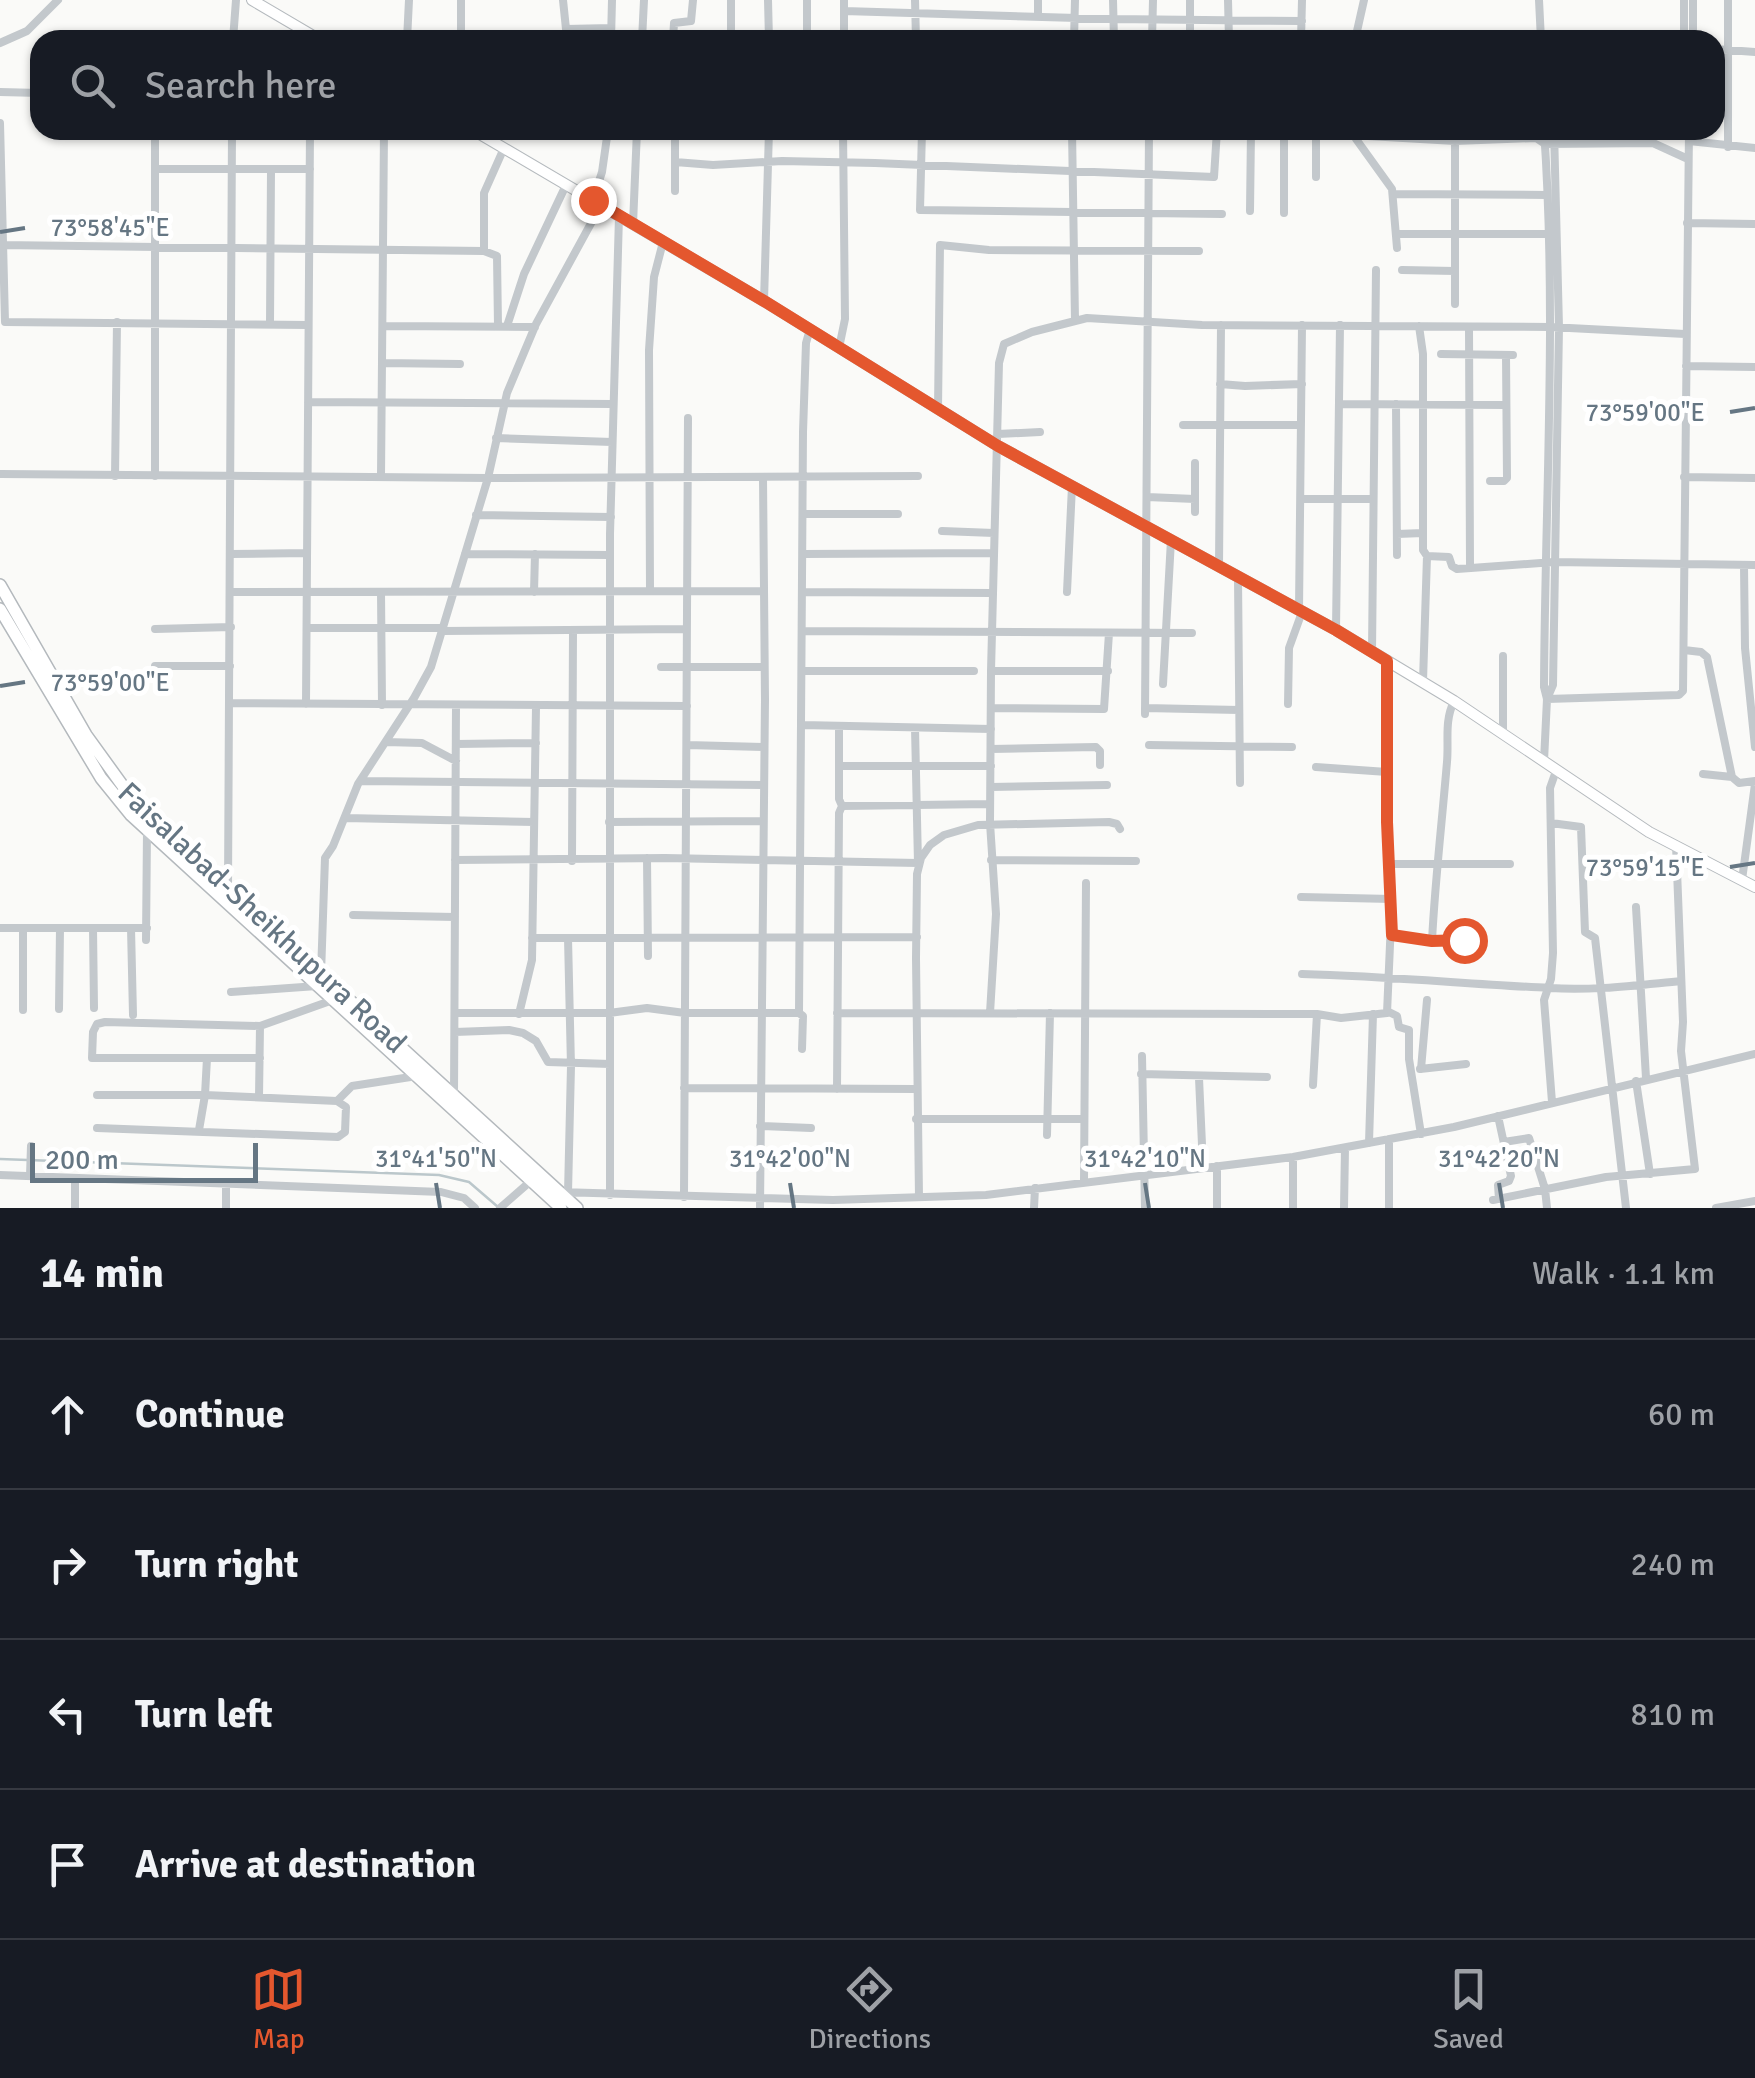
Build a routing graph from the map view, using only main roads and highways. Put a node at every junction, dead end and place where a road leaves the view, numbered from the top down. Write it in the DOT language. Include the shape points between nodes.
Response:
graph roads {
  1 [pos="252,0"];
  2 [pos="301,30"];
  3 [pos="490,140"];
  4 [pos="0,585"];
  5 [pos="0,609"];
  6 [pos="1755,888"];
  7 [pos="319,981"];
  8 [pos="535,1178"];
  9 [pos="561,1208"];
  10 [pos="577,1208"];
  1 -- 2 [label="main road"];
  3 -- 6 [label="main road" via="938,409 1423,681 1649,832"];
  4 -- 7 [label="highway, Faisalabad-Sheikhupura Road" via="120,786"];
  5 -- 7 [label="highway, Faisalabad-Sheikhupura Road" via="102,778 146,831"];
  7 -- 8 [label="highway, Faisalabad-Sheikhupura Road" via="454,1096"];
  7 -- 8 [label="highway, Faisalabad-Sheikhupura Road"];
  8 -- 9 [label="highway, Faisalabad-Sheikhupura Road"];
  8 -- 10 [label="highway, Faisalabad-Sheikhupura Road"];
}
